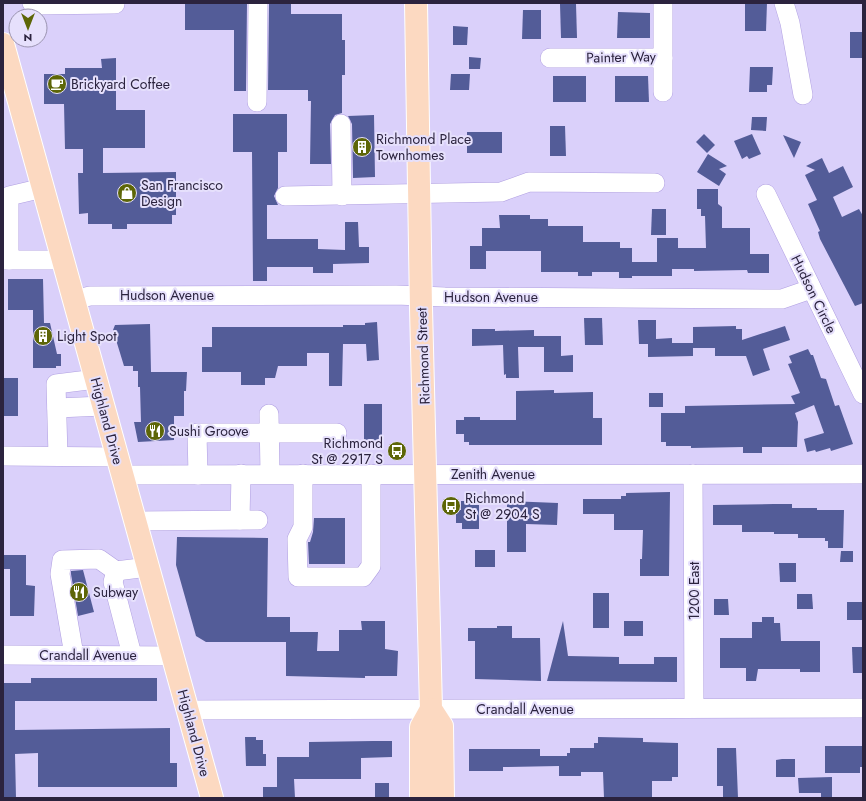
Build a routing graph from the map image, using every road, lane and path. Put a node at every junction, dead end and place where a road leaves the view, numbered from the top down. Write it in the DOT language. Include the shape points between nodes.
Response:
graph roads {
  1 [pos="32,3"];
  2 [pos="258,3"];
  3 [pos="416,3"];
  4 [pos="663,3"];
  5 [pos="784,3"];
  6 [pos="115,4"];
  7 [pos="3,44"];
  8 [pos="550,58"];
  9 [pos="663,58"];
  10 [pos="6,69"];
  11 [pos="9,91"];
  12 [pos="663,92"];
  13 [pos="803,95"];
  14 [pos="257,102"];
  15 [pos="342,124"];
  16 [pos="655,183"];
  17 [pos="43,188"];
  18 [pos="420,194"];
  19 [pos="766,194"];
  20 [pos="285,196"];
  21 [pos="342,196"];
  22 [pos="6,260"];
  23 [pos="63,260"];
  24 [pos="811,289"];
  25 [pos="421,296"];
  26 [pos="74,300"];
  27 [pos="96,379"];
  28 [pos="863,394"];
  29 [pos="103,406"];
  30 [pos="57,408"];
  31 [pos="269,414"];
  32 [pos="269,433"];
  33 [pos="337,434"];
  34 [pos="3,456"];
  35 [pos="58,456"];
  36 [pos="120,466"];
  37 [pos="241,474"];
  38 [pos="270,474"];
  39 [pos="303,474"];
  40 [pos="371,474"];
  41 [pos="426,474"];
  42 [pos="693,474"];
  43 [pos="863,474"];
  44 [pos="198,475"];
  45 [pos="135,521"];
  46 [pos="148,567"];
  47 [pos="116,571"];
  48 [pos="3,655"];
  49 [pos="74,655"];
  50 [pos="132,655"];
  51 [pos="173,656"];
  52 [pos="694,708"];
  53 [pos="863,708"];
  54 [pos="431,709"];
  55 [pos="188,710"];
  56 [pos="212,798"];
  57 [pos="421,798"];
  58 [pos="443,798"];
  1 -- 6 [label="street"];
  2 -- 14 [label="street"];
  3 -- 18 [label="main road, Richmond Street"];
  4 -- 9 [label="street, Painter Way"];
  5 -- 13 [label="street"];
  7 -- 10 [label="main road, Highland Drive"];
  8 -- 9 [label="street, Painter Way"];
  9 -- 12 [label="street"];
  10 -- 11 [label="main road, Highland Drive"];
  11 -- 17 [label="main road, Highland Drive"];
  15 -- 21 [label="street"];
  16 -- 18 [label="street" via="529,182 501,192"];
  17 -- 22 [label="street" via="9,196"];
  17 -- 23 [label="main road, Highland Drive"];
  18 -- 21 [label="street"];
  18 -- 25 [label="main road, Richmond Street"];
  19 -- 24 [label="street, Hudson Circle"];
  20 -- 21 [label="street"];
  22 -- 23 [label="street"];
  23 -- 26 [label="main road, Highland Drive"];
  24 -- 25 [label="street, Hudson Avenue" via="782,299"];
  24 -- 28 [label="street, Hudson Circle"];
  25 -- 26 [label="street, Hudson Avenue" via="98,296"];
  25 -- 41 [label="main road, Richmond Street"];
  26 -- 27 [label="main road, Highland Drive"];
  27 -- 29 [label="main road, Highland Drive"];
  27 -- 30 [label="street" via="56,384"];
  29 -- 30 [label="street"];
  29 -- 36 [label="main road, Highland Drive"];
  30 -- 35 [label="street"];
  31 -- 32 [label="street"];
  32 -- 33 [label="street"];
  32 -- 38 [label="street"];
  32 -- 44 [label="street" via="197,434"];
  34 -- 35 [label="street, Zenith Avenue"];
  35 -- 36 [label="street, Zenith Avenue"];
  36 -- 44 [label="street, Zenith Avenue"];
  36 -- 45 [label="main road, Highland Drive"];
  37 -- 38 [label="street, Zenith Avenue"];
  37 -- 44 [label="street, Zenith Avenue"];
  37 -- 45 [label="street" via="249,520"];
  38 -- 39 [label="street, Zenith Avenue"];
  39 -- 40 [label="street, Zenith Avenue"];
  39 -- 40 [label="street" via="303,546 298,577 363,577 371,566"];
  40 -- 41 [label="street, Zenith Avenue"];
  41 -- 42 [label="street, Zenith Avenue"];
  41 -- 54 [label="main road, Richmond Street"];
  42 -- 43 [label="street, Zenith Avenue"];
  42 -- 52 [label="street, 1200 East"];
  45 -- 46 [label="main road, Highland Drive"];
  46 -- 47 [label="street"];
  46 -- 51 [label="main road, Highland Drive"];
  47 -- 49 [label="street" via="99,559 62,560 60,574"];
  47 -- 50 [label="street" via="113,582"];
  48 -- 49 [label="street, Crandall Avenue"];
  49 -- 50 [label="street, Crandall Avenue"];
  50 -- 51 [label="street, Crandall Avenue"];
  51 -- 55 [label="main road, Highland Drive"];
  52 -- 53 [label="street, Crandall Avenue"];
  52 -- 54 [label="street, Crandall Avenue"];
  54 -- 55 [label="street, Crandall Avenue"];
  54 -- 57 [label="main road" via="421,727"];
  54 -- 58 [label="main road" via="442,726"];
  55 -- 56 [label="main road, Highland Drive"];
}
